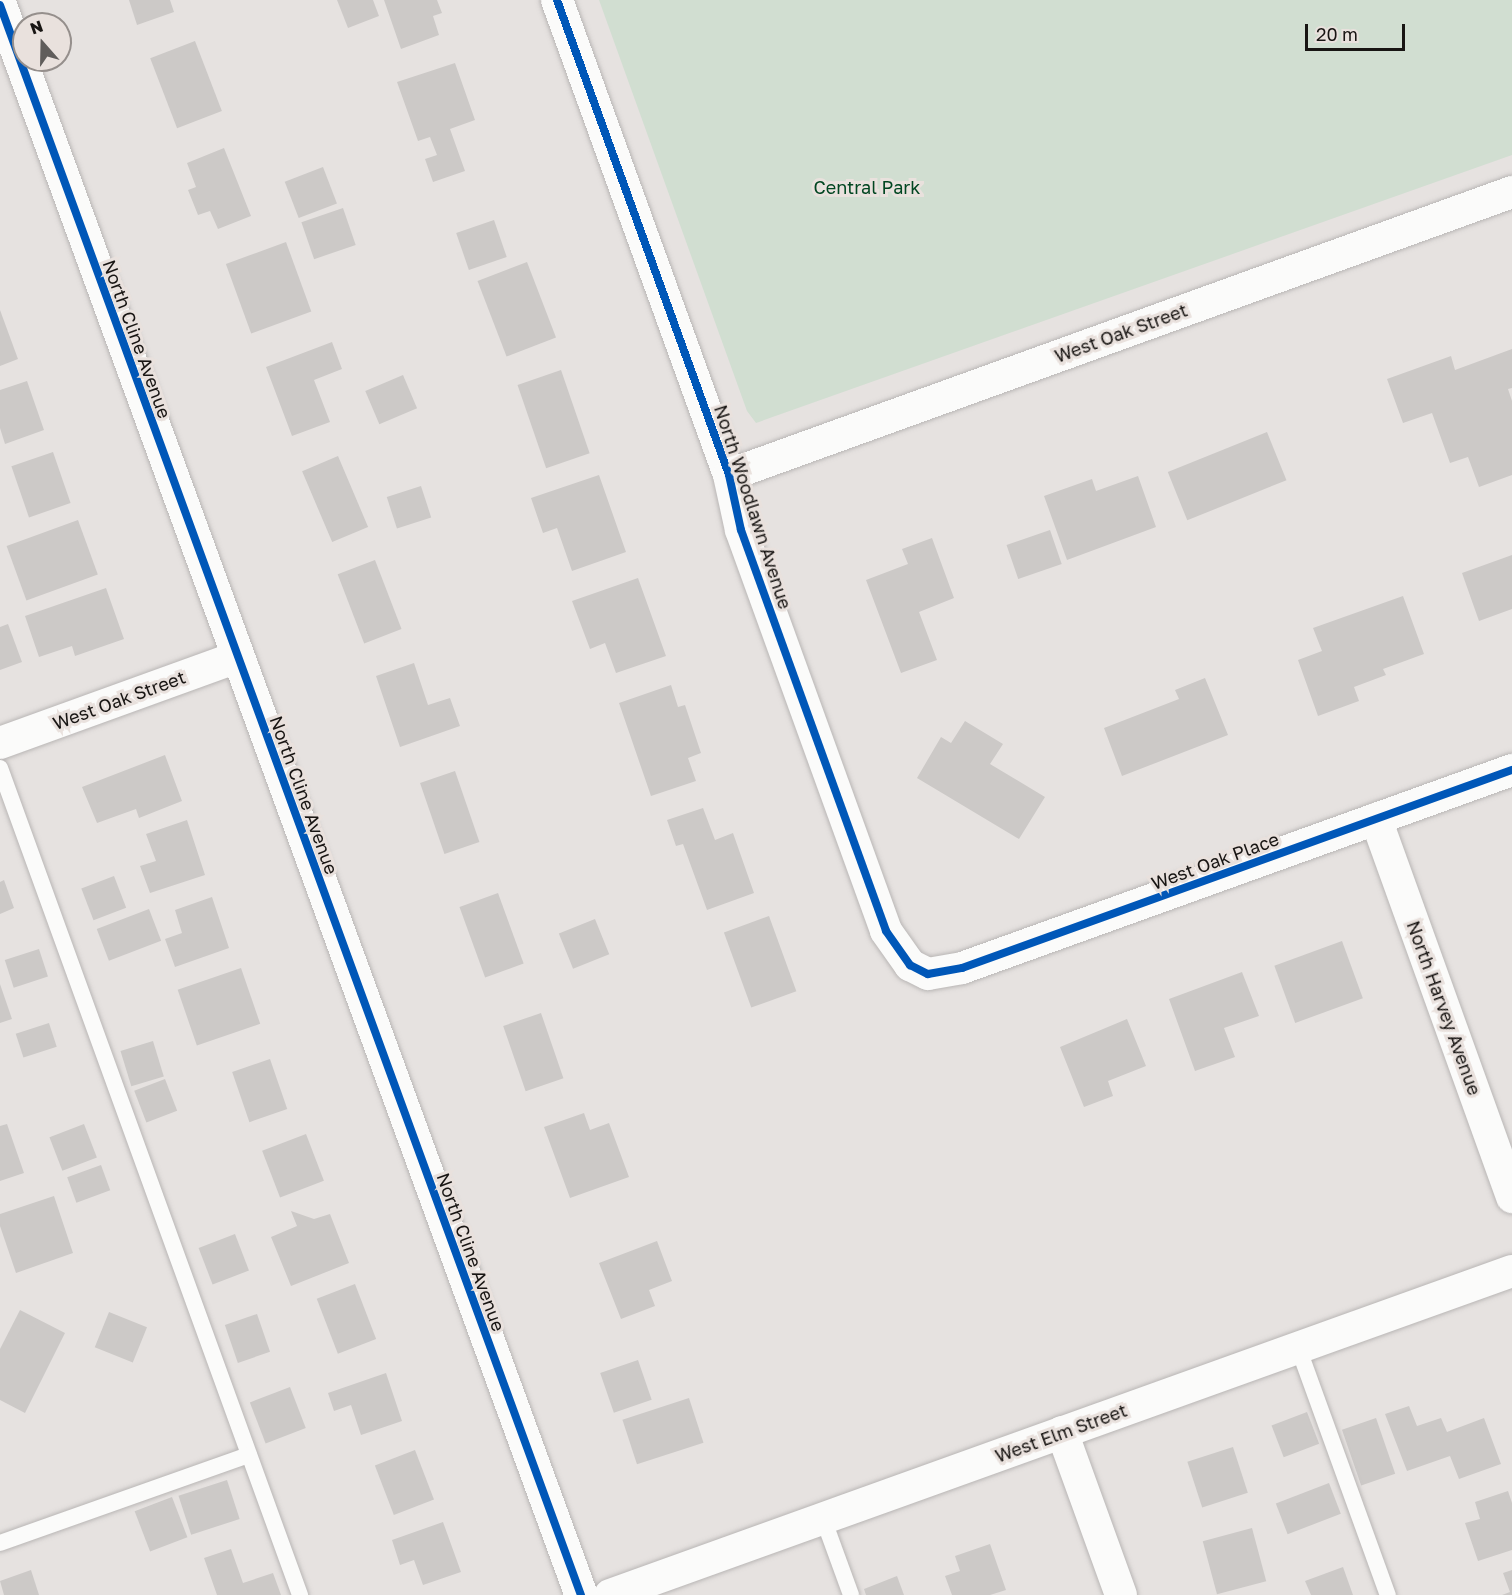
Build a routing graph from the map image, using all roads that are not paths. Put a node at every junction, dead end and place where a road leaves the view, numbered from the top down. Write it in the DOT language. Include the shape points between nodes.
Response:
graph roads {
  1 [pos="557,0"];
  2 [pos="0,5"];
  3 [pos="1512,192"];
  4 [pos="729,475"];
  5 [pos="237,657"];
  6 [pos="0,743"];
  7 [pos="0,768"];
  8 [pos="1512,770"];
  9 [pos="1376,819"];
  10 [pos="928,974"];
  11 [pos="1512,1197"];
  12 [pos="1512,1271"];
  13 [pos="1298,1347"];
  14 [pos="1062,1432"];
  15 [pos="249,1455"];
  16 [pos="823,1518"];
  17 [pos="0,1543"];
  18 [pos="300,1595"];
  19 [pos="581,1595"];
  20 [pos="610,1595"];
  21 [pos="851,1595"];
  22 [pos="1121,1595"];
  23 [pos="1388,1595"];
  1 -- 4 [label="street, North Woodlawn Avenue"];
  2 -- 5 [label="street, North Cline Avenue"];
  3 -- 4 [label="street, West Oak Street"];
  4 -- 10 [label="street, North Woodlawn Avenue" via="741,530 886,932 910,965"];
  5 -- 6 [label="street, West Oak Street"];
  5 -- 19 [label="street, North Cline Avenue"];
  7 -- 15 [label="lane"];
  8 -- 9 [label="street, West Oak Place"];
  9 -- 10 [label="street, West Oak Place" via="962,968"];
  9 -- 11 [label="street, North Harvey Avenue"];
  12 -- 13 [label="street, West Elm Street"];
  13 -- 14 [label="street, West Elm Street"];
  13 -- 23 [label="lane"];
  14 -- 16 [label="street, West Elm Street"];
  14 -- 22 [label="street"];
  15 -- 17 [label="lane"];
  15 -- 18 [label="lane"];
  16 -- 20 [label="street, West Elm Street"];
  16 -- 21 [label="lane"];
}
